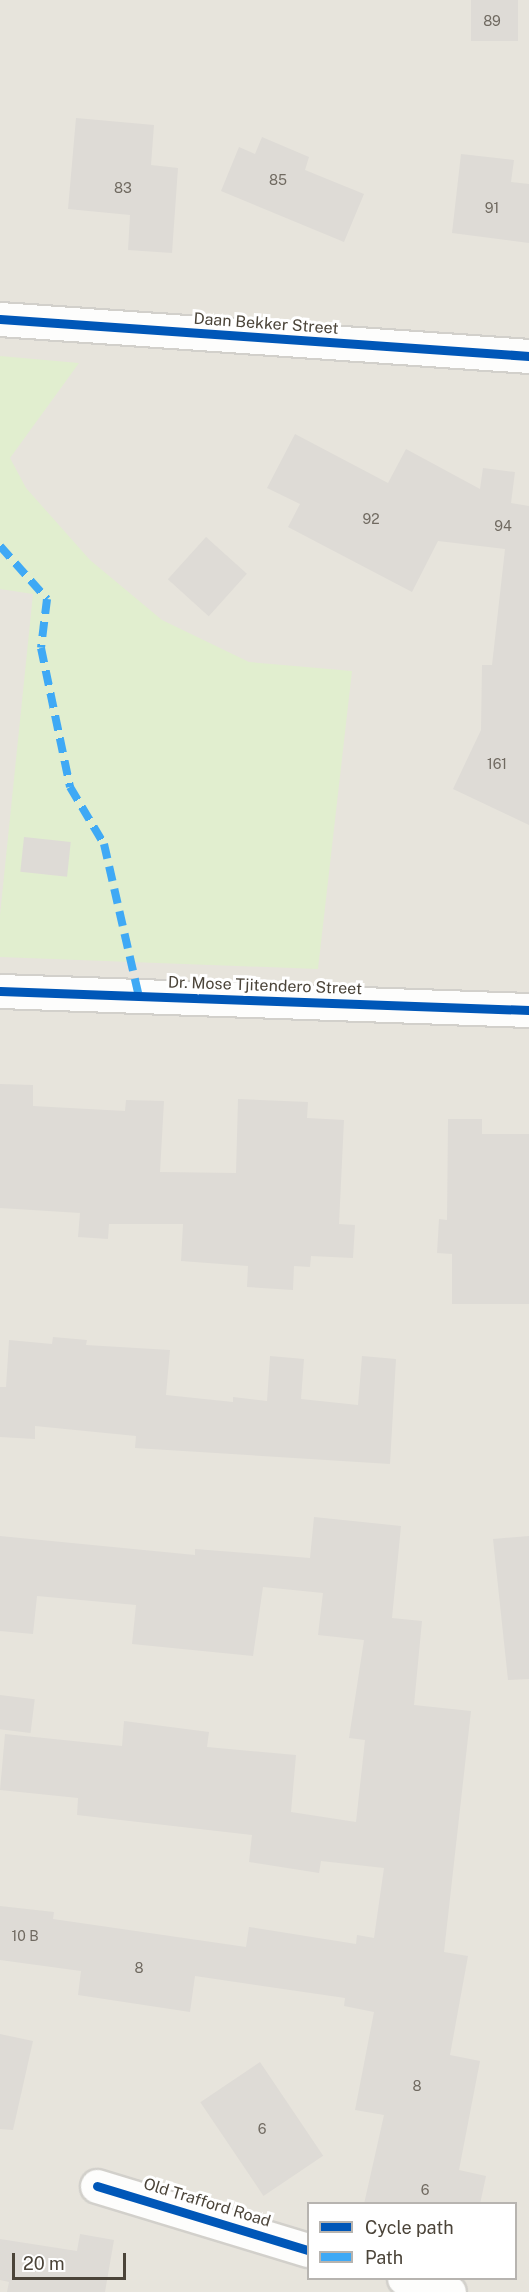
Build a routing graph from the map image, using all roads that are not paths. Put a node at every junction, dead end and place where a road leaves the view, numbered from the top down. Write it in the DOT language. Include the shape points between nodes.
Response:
graph roads {
  1 [pos="0,319"];
  2 [pos="529,356"];
  3 [pos="0,991"];
  4 [pos="529,1010"];
  5 [pos="97,2186"];
  6 [pos="307,2249"];
  7 [pos="410,2280"];
  8 [pos="449,2292"];
  1 -- 2 [label="street, Daan Bekker Street"];
  3 -- 4 [label="street, Dr. Mose Tjitendero Street"];
  5 -- 6 [label="street, Old Trafford Road"];
  7 -- 8 [label="street"];
}
